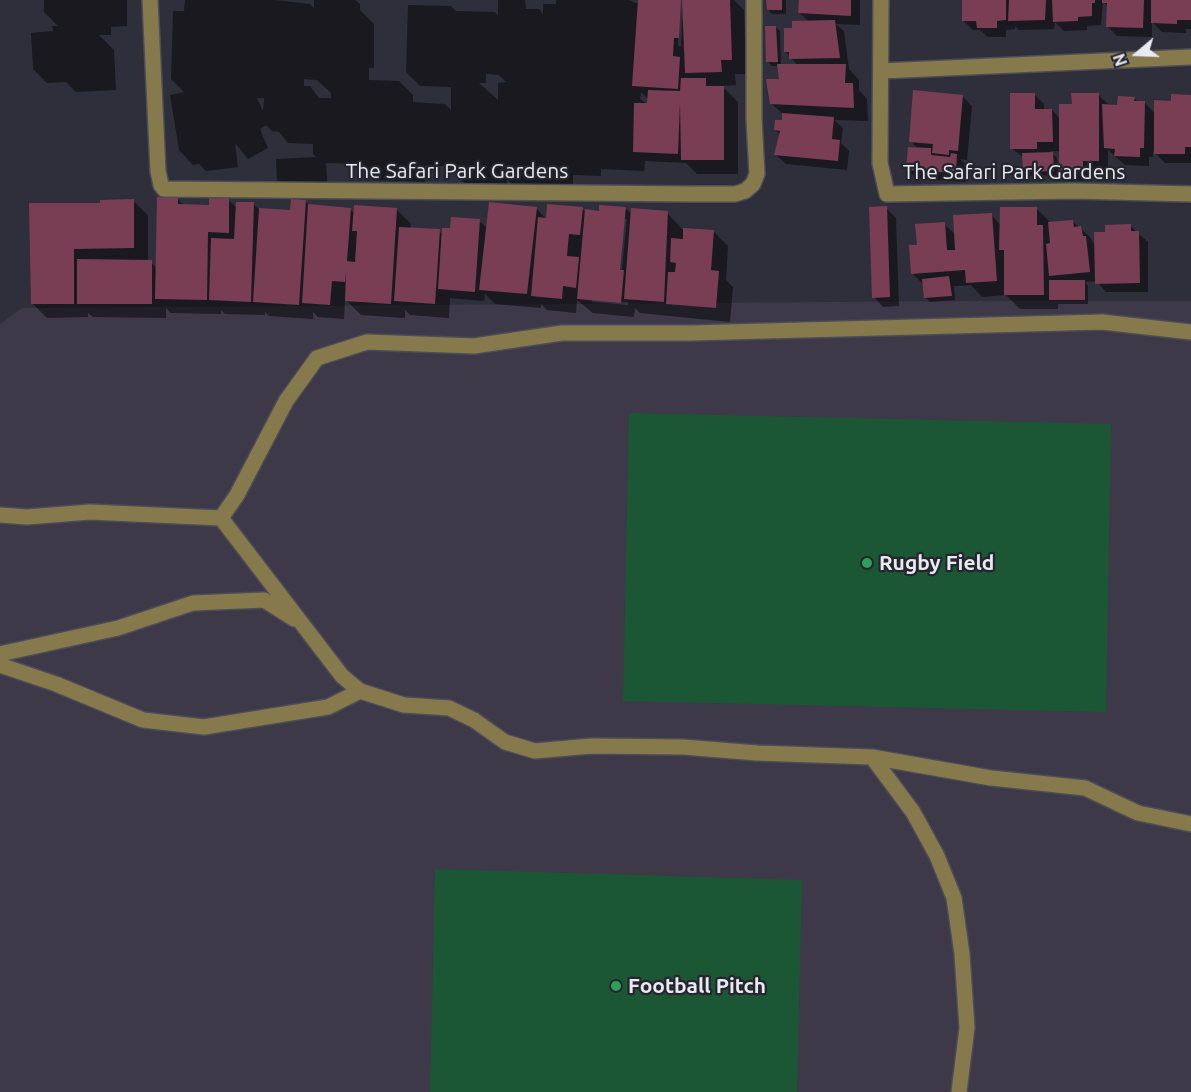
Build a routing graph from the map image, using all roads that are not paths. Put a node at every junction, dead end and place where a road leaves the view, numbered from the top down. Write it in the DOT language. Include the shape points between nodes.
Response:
graph roads {
  1 [pos="150,0"];
  2 [pos="754,0"];
  3 [pos="881,0"];
  4 [pos="1191,57"];
  5 [pos="880,71"];
  6 [pos="1191,194"];
  7 [pos="1191,332"];
  8 [pos="0,515"];
  9 [pos="221,518"];
  10 [pos="307,627"];
  11 [pos="0,654"];
  12 [pos="0,665"];
  13 [pos="360,691"];
  14 [pos="872,758"];
  15 [pos="1191,824"];
  16 [pos="959,1092"];
  1 -- 2 [label="street, The Safari Park Gardens" via="158,171 164,189 713,194 745,191 757,174"];
  3 -- 5 [label="street, The Safari Park Gardens"];
  4 -- 5 [label="street"];
  5 -- 6 [label="street, The Safari Park Gardens" via="880,163 887,194"];
  7 -- 9 [label="street" via="1102,322 562,333 474,346 367,342 317,358 286,401 245,481"];
  8 -- 9 [label="street" via="90,513"];
  9 -- 10 [label="street"];
  10 -- 11 [label="street" via="264,600 202,602 118,628"];
  10 -- 13 [label="street" via="342,676"];
  12 -- 13 [label="street" via="143,720 204,727 328,707"];
  13 -- 14 [label="street" via="404,705 449,708 505,742 535,751 591,746 683,747"];
  14 -- 15 [label="street" via="991,778 1085,788 1138,813"];
  14 -- 16 [label="street" via="913,812 954,898 967,1028"];
}
